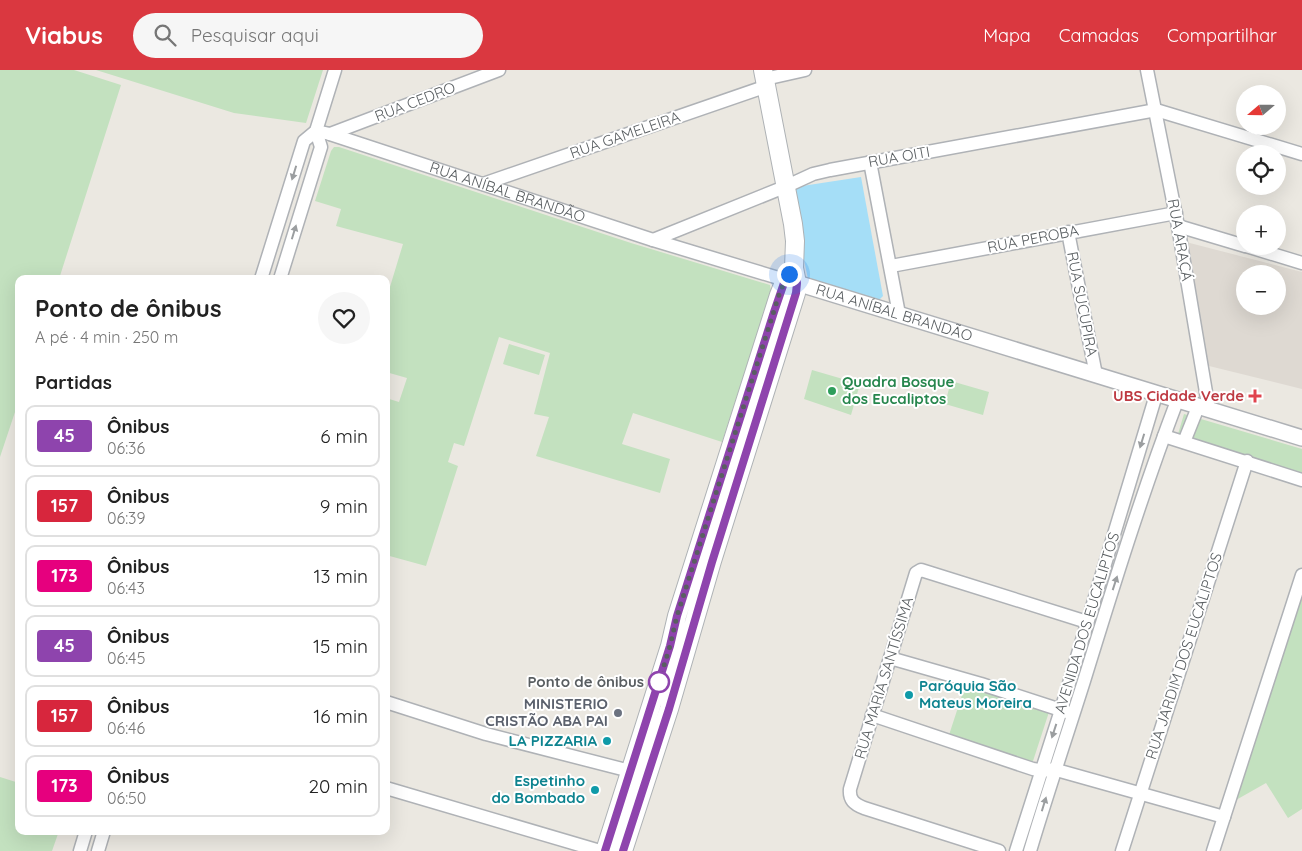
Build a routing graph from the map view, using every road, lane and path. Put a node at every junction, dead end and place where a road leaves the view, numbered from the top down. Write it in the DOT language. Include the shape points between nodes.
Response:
graph roads {
  1 [pos="335,70"];
  2 [pos="499,70"];
  3 [pos="805,70"];
  4 [pos="1147,70"];
  5 [pos="765,79"];
  6 [pos="1156,110"];
  7 [pos="316,132"];
  8 [pos="330,134"];
  9 [pos="1302,154"];
  10 [pos="870,162"];
  11 [pos="483,184"];
  12 [pos="787,186"];
  13 [pos="1176,213"];
  14 [pos="1178,226"];
  15 [pos="1068,232"];
  16 [pos="652,240"];
  17 [pos="1236,243"];
  18 [pos="1275,255"];
  19 [pos="1302,263"];
  20 [pos="891,266"];
  21 [pos="262,275"];
  22 [pos="281,275"];
  23 [pos="792,277"];
  24 [pos="899,314"];
  25 [pos="1096,375"];
  26 [pos="1156,394"];
  27 [pos="747,397"];
  28 [pos="1177,401"];
  29 [pos="1203,408"];
  30 [pos="755,423"];
  31 [pos="1164,436"];
  32 [pos="734,437"];
  33 [pos="1302,438"];
  34 [pos="1184,442"];
  35 [pos="1247,462"];
  36 [pos="743,463"];
  37 [pos="1302,480"];
  38 [pos="704,559"];
  39 [pos="1302,575"];
  40 [pos="1089,616"];
  41 [pos="1104,616"];
  42 [pos="890,658"];
  43 [pos="390,703"];
  44 [pos="1061,710"];
  45 [pos="1073,714"];
  46 [pos="872,715"];
  47 [pos="641,736"];
  48 [pos="651,764"];
  49 [pos="1054,769"];
  50 [pos="1041,770"];
  51 [pos="629,774"];
  52 [pos="390,789"];
  53 [pos="1140,793"];
  54 [pos="638,804"];
  55 [pos="1224,817"];
  56 [pos="85,835"];
  57 [pos="103,835"];
  58 [pos="80,851"];
  59 [pos="98,851"];
  60 [pos="600,851"];
  61 [pos="605,851"];
  62 [pos="623,851"];
  63 [pos="999,851"];
  64 [pos="1016,851"];
  65 [pos="1030,851"];
  66 [pos="1122,851"];
  67 [pos="1213,851"];
  1 -- 7 [label="street"];
  2 -- 8 [label="street, RUA CEDRO"];
  3 -- 5 [label="street, RUA GAMELEIRA"];
  4 -- 6 [label="street, RUA ARAÇÁ"];
  5 -- 11 [label="street, RUA GAMELEIRA"];
  5 -- 12 [label="main road"];
  6 -- 9 [label="street"];
  6 -- 10 [label="street, RUA OITI"];
  6 -- 13 [label="street, RUA ARAÇÁ"];
  7 -- 8 [label="street, RUA ANÍBAL BRANDÃO"];
  7 -- 21 [label="street, one-way" via="304,141"];
  22 -- 7 [label="street, one-way" via="321,147"];
  8 -- 11 [label="street, RUA ANÍBAL BRANDÃO"];
  10 -- 12 [label="street, RUA OITI" via="813,174"];
  10 -- 20 [label="street"];
  11 -- 16 [label="street, RUA ANÍBAL BRANDÃO"];
  12 -- 16 [label="street, RUA OITI"];
  12 -- 23 [label="main road" via="796,241"];
  13 -- 14 [label="street, RUA ARAÇÁ"];
  13 -- 15 [label="street, RUA PEROBA"];
  14 -- 17 [label="street"];
  14 -- 29 [label="street, RUA ARAÇÁ"];
  15 -- 20 [label="street, RUA PEROBA"];
  15 -- 25 [label="street, RUA SUCUPIRA"];
  16 -- 23 [label="street, RUA ANÍBAL BRANDÃO"];
  18 -- 19 [label="street"];
  20 -- 24 [label="street"];
  23 -- 24 [label="street, RUA ANÍBAL BRANDÃO"];
  23 -- 27 [label="main road"];
  23 -- 30 [label="main road" via="796,293"];
  24 -- 25 [label="street, RUA ANÍBAL BRANDÃO"];
  25 -- 26 [label="street, RUA ANÍBAL BRANDÃO"];
  26 -- 28 [label="street, RUA ANÍBAL BRANDÃO"];
  26 -- 40 [label="street, AVENIDA DOS EUCALIPTOS, one-way"];
  27 -- 30 [label="main road" via="746,417"];
  27 -- 32 [label="main road"];
  28 -- 29 [label="street, RUA ANÍBAL BRANDÃO"];
  28 -- 31 [label="street, AVENIDA DOS EUCALIPTOS"];
  29 -- 33 [label="street, RUA ANÍBAL BRANDÃO"];
  29 -- 34 [label="street"];
  30 -- 36 [label="main road"];
  31 -- 34 [label="street"];
  41 -- 31 [label="street, AVENIDA DOS EUCALIPTOS, one-way"];
  32 -- 36 [label="main road" via="743,441 740,456"];
  32 -- 38 [label="main road"];
  34 -- 35 [label="street"];
  35 -- 37 [label="street"];
  35 -- 53 [label="street, RUA JARDIM DOS EUCALIPTOS"];
  36 -- 38 [label="main road"];
  38 -- 47 [label="main road"];
  38 -- 48 [label="main road"];
  39 -- 55 [label="street"];
  40 -- 41 [label="street"];
  40 -- 42 [label="street, RUA MARIA SANTÍSSIMA" via="921,570 916,573"];
  40 -- 44 [label="street, AVENIDA DOS EUCALIPTOS"];
  41 -- 45 [label="street, AVENIDA DOS EUCALIPTOS"];
  42 -- 44 [label="street"];
  42 -- 46 [label="street, RUA MARIA SANTÍSSIMA"];
  43 -- 51 [label="street"];
  44 -- 45 [label="street"];
  44 -- 50 [label="street, AVENIDA DOS EUCALIPTOS, one-way"];
  45 -- 49 [label="street, AVENIDA DOS EUCALIPTOS"];
  46 -- 50 [label="street"];
  46 -- 63 [label="street, RUA MARIA SANTÍSSIMA" via="850,788 854,804"];
  47 -- 48 [label="main road" via="641,759"];
  47 -- 51 [label="main road"];
  48 -- 54 [label="main road"];
  49 -- 50 [label="street"];
  49 -- 53 [label="street"];
  65 -- 49 [label="street, AVENIDA DOS EUCALIPTOS, one-way"];
  50 -- 64 [label="street, AVENIDA DOS EUCALIPTOS"];
  51 -- 54 [label="main road" via="639,784"];
  51 -- 61 [label="main road"];
  52 -- 60 [label="street"];
  53 -- 55 [label="street"];
  53 -- 66 [label="street, RUA JARDIM DOS EUCALIPTOS"];
  54 -- 62 [label="main road"];
  55 -- 67 [label="street"];
  56 -- 58 [label="street"];
  57 -- 59 [label="street"];
}
